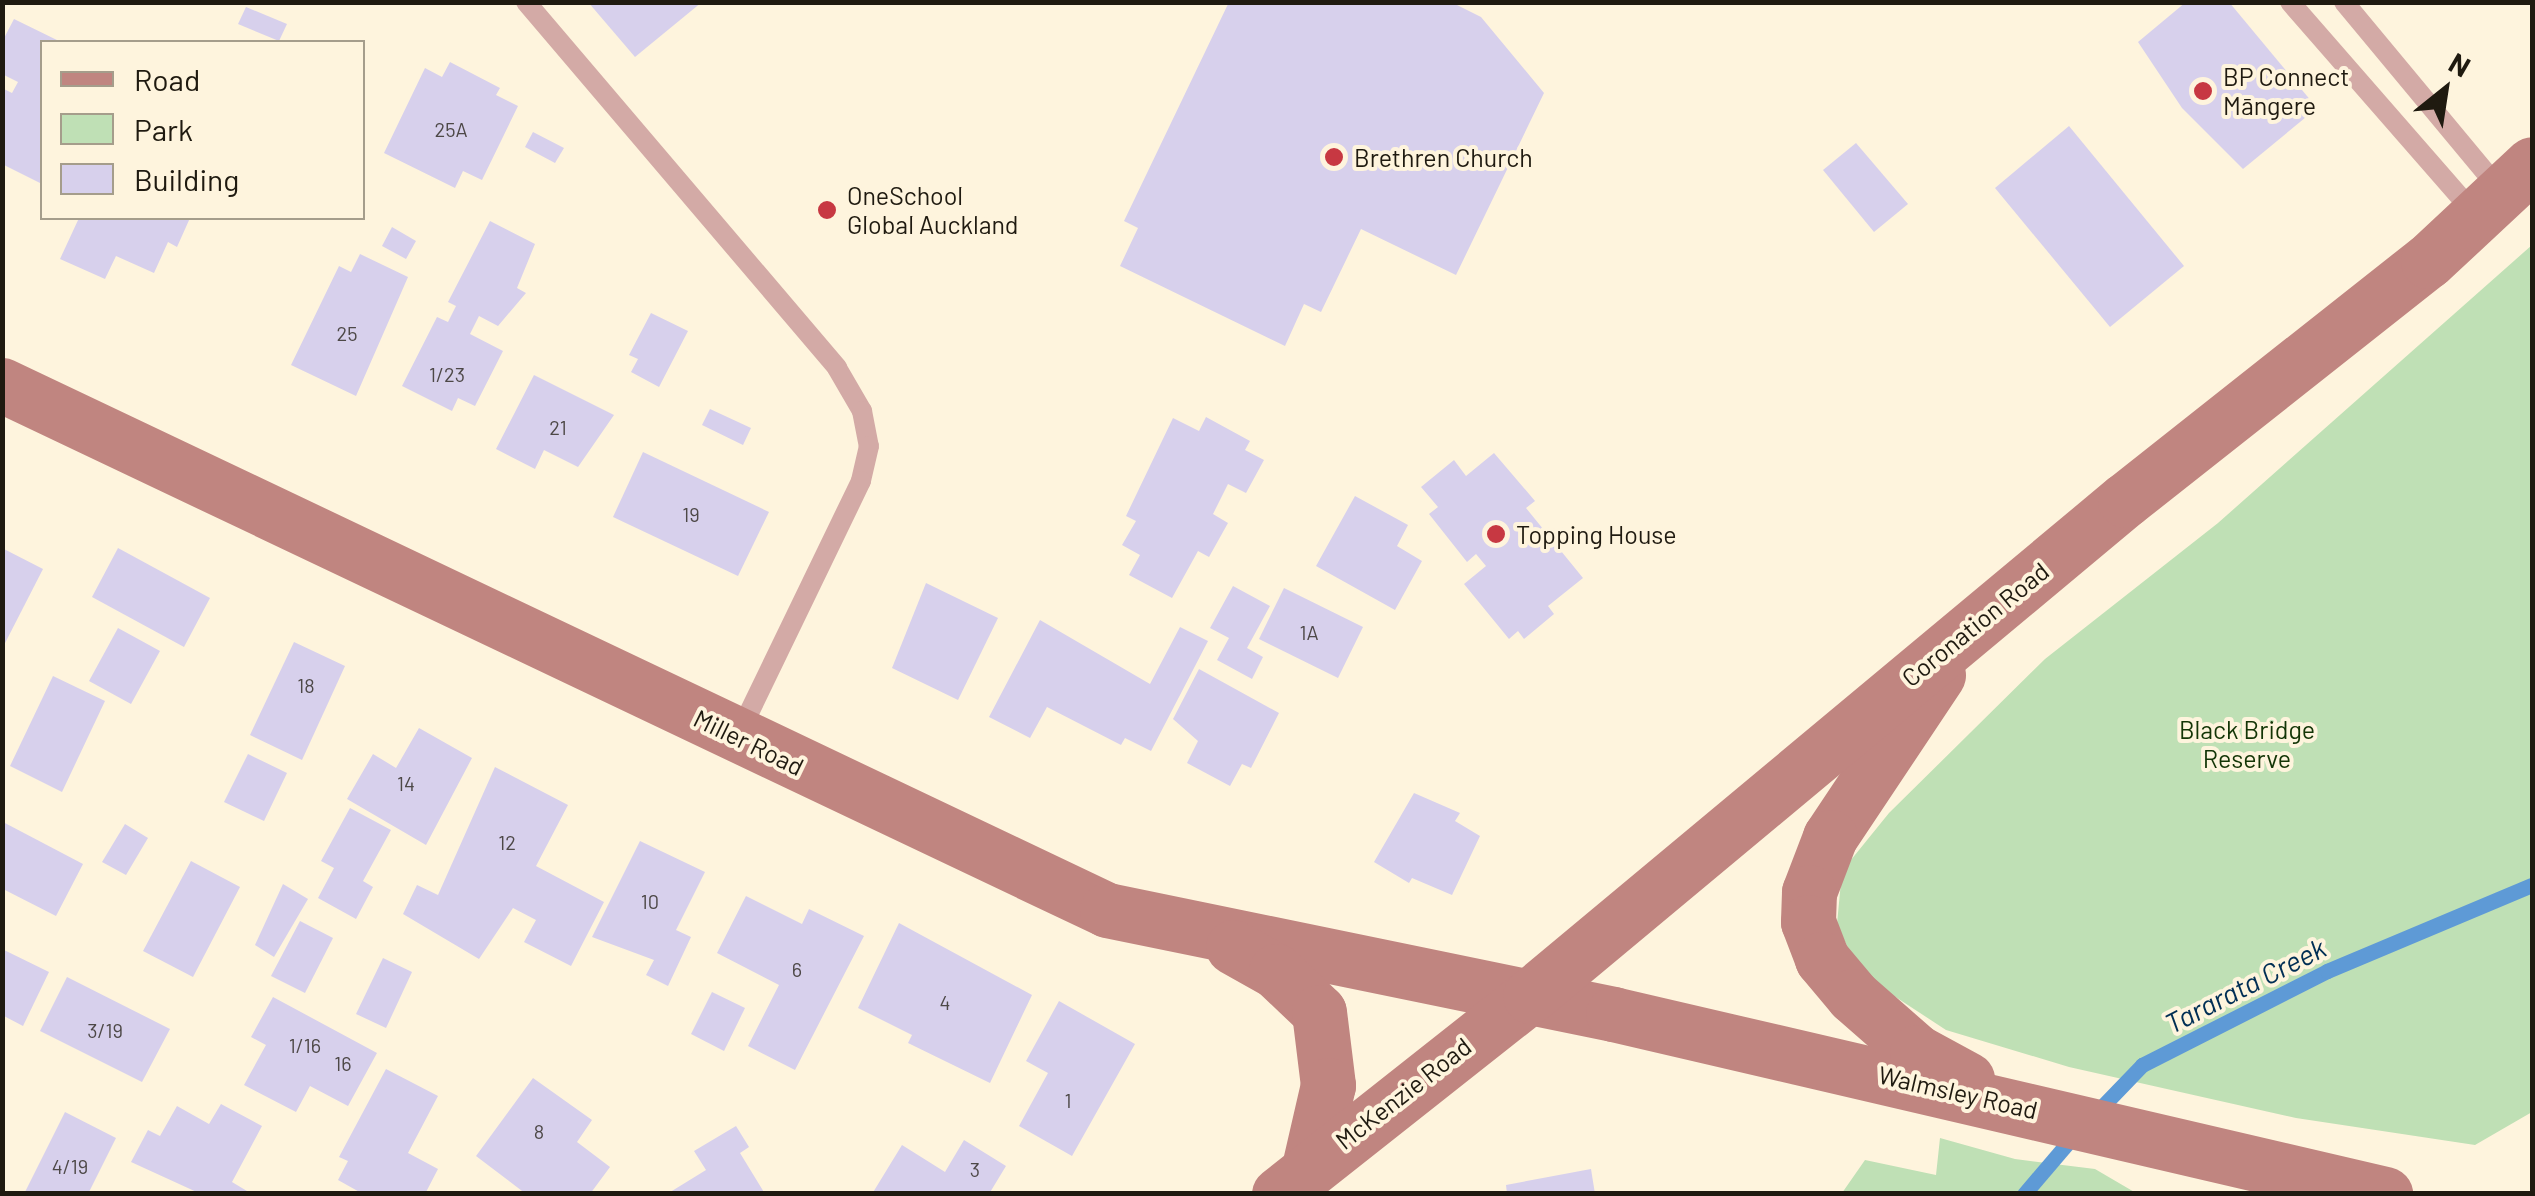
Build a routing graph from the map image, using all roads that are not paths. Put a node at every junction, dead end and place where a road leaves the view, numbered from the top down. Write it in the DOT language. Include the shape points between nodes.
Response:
graph roads {
  1 [pos="526,2"];
  2 [pos="2290,2"];
  3 [pos="2344,2"];
  4 [pos="2511,191"];
  5 [pos="2,386"];
  6 [pos="1969,628"];
  7 [pos="738,736"];
  8 [pos="1213,936"];
  9 [pos="1530,996"];
  10 [pos="2009,1103"];
  11 [pos="1294,1180"];
  12 [pos="2385,1194"];
  1 -- 7 [label="lane" via="837,368 862,411 869,446 861,481"];
  2 -- 4 [label="lane"];
  3 -- 4 [label="lane"];
  4 -- 6 [label="main road, Coronation Road"];
  5 -- 7 [label="main road, Miller Road"];
  6 -- 9 [label="main road, Coronation Road"];
  6 -- 10 [label="main road" via="1830,837 1809,892 1808,922 1822,960 1854,996 1918,1052"];
  7 -- 8 [label="main road, Miller Road" via="1062,893"];
  8 -- 9 [label="main road, Miller Road"];
  8 -- 11 [label="main road" via="1276,971 1319,1012 1328,1085"];
  9 -- 10 [label="main road, Walmsley Road"];
  9 -- 11 [label="main road, McKenzie Road"];
  10 -- 12 [label="main road, Walmsley Road"];
}
